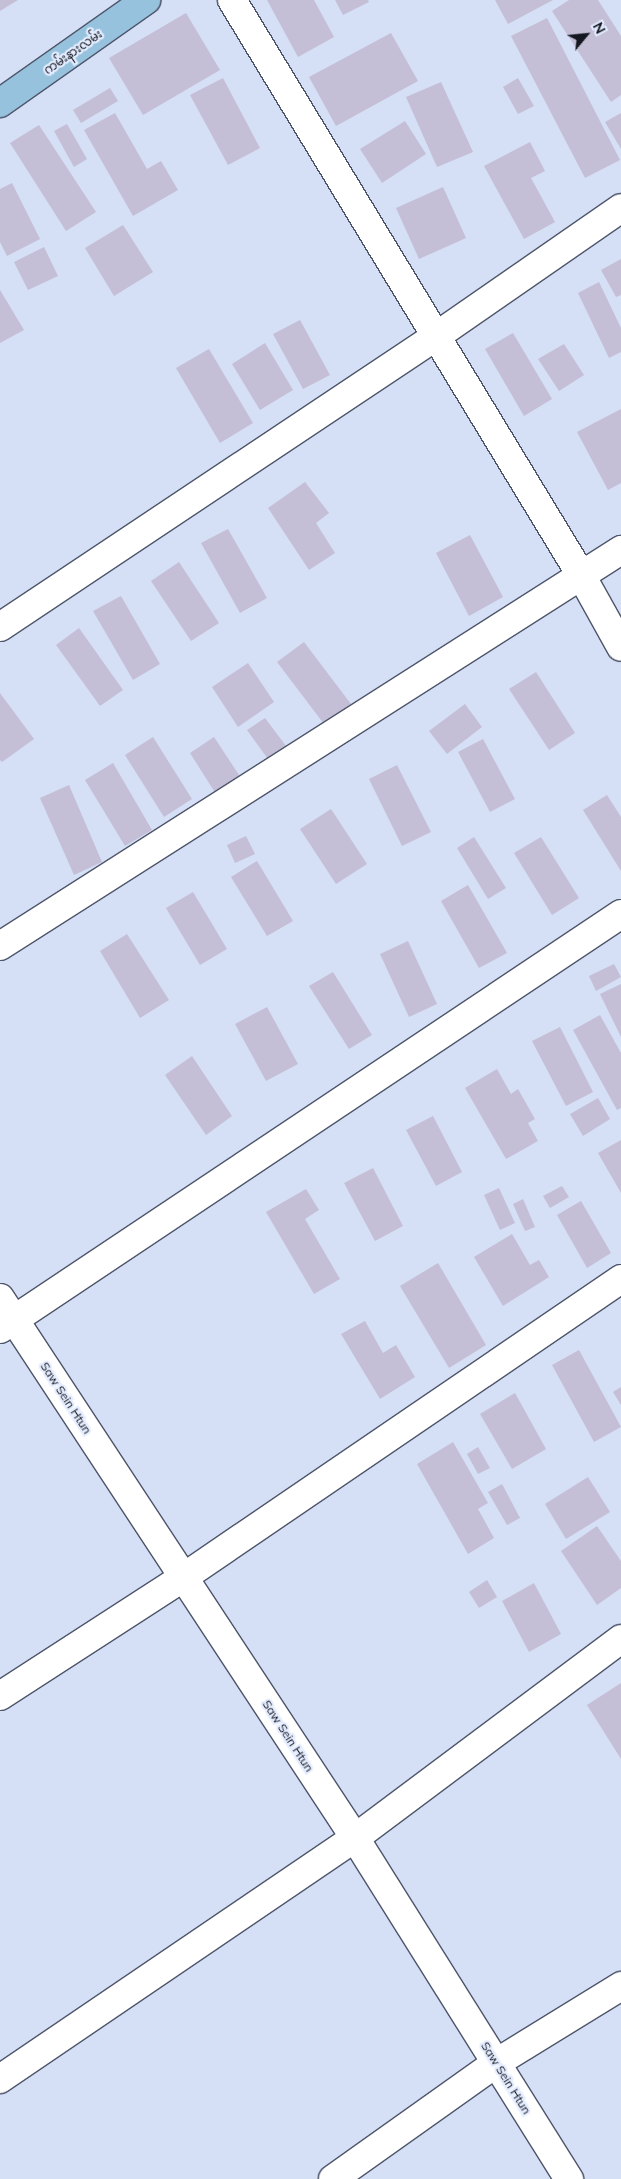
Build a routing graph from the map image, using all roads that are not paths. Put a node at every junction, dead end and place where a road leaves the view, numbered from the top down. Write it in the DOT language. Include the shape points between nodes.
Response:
graph roads {
  1 [pos="146,0"];
  2 [pos="232,0"];
  3 [pos="0,103"];
  4 [pos="621,208"];
  5 [pos="436,337"];
  6 [pos="621,550"];
  7 [pos="581,575"];
  8 [pos="0,626"];
  9 [pos="621,647"];
  10 [pos="621,914"];
  11 [pos="0,946"];
  12 [pos="621,1279"];
  13 [pos="5,1315"];
  14 [pos="184,1577"];
  15 [pos="621,1639"];
  16 [pos="0,1696"];
  17 [pos="355,1838"];
  18 [pos="621,1986"];
  19 [pos="496,2063"];
  20 [pos="0,2079"];
  21 [pos="333,2179"];
  22 [pos="569,2179"];
  1 -- 3 [label="main road, ကမ်းနားလမ်း"];
  2 -- 5 [label="street"];
  4 -- 5 [label="street"];
  5 -- 7 [label="street"];
  5 -- 8 [label="street"];
  6 -- 7 [label="street"];
  7 -- 9 [label="street"];
  7 -- 11 [label="street"];
  10 -- 13 [label="street"];
  12 -- 14 [label="street"];
  13 -- 14 [label="street, Saw Sein Htun"];
  14 -- 16 [label="street"];
  14 -- 17 [label="street, Saw Sein Htun"];
  15 -- 17 [label="street"];
  17 -- 19 [label="street, Saw Sein Htun"];
  17 -- 20 [label="street"];
  18 -- 19 [label="street"];
  19 -- 21 [label="street"];
  19 -- 22 [label="street, Saw Sein Htun"];
}
